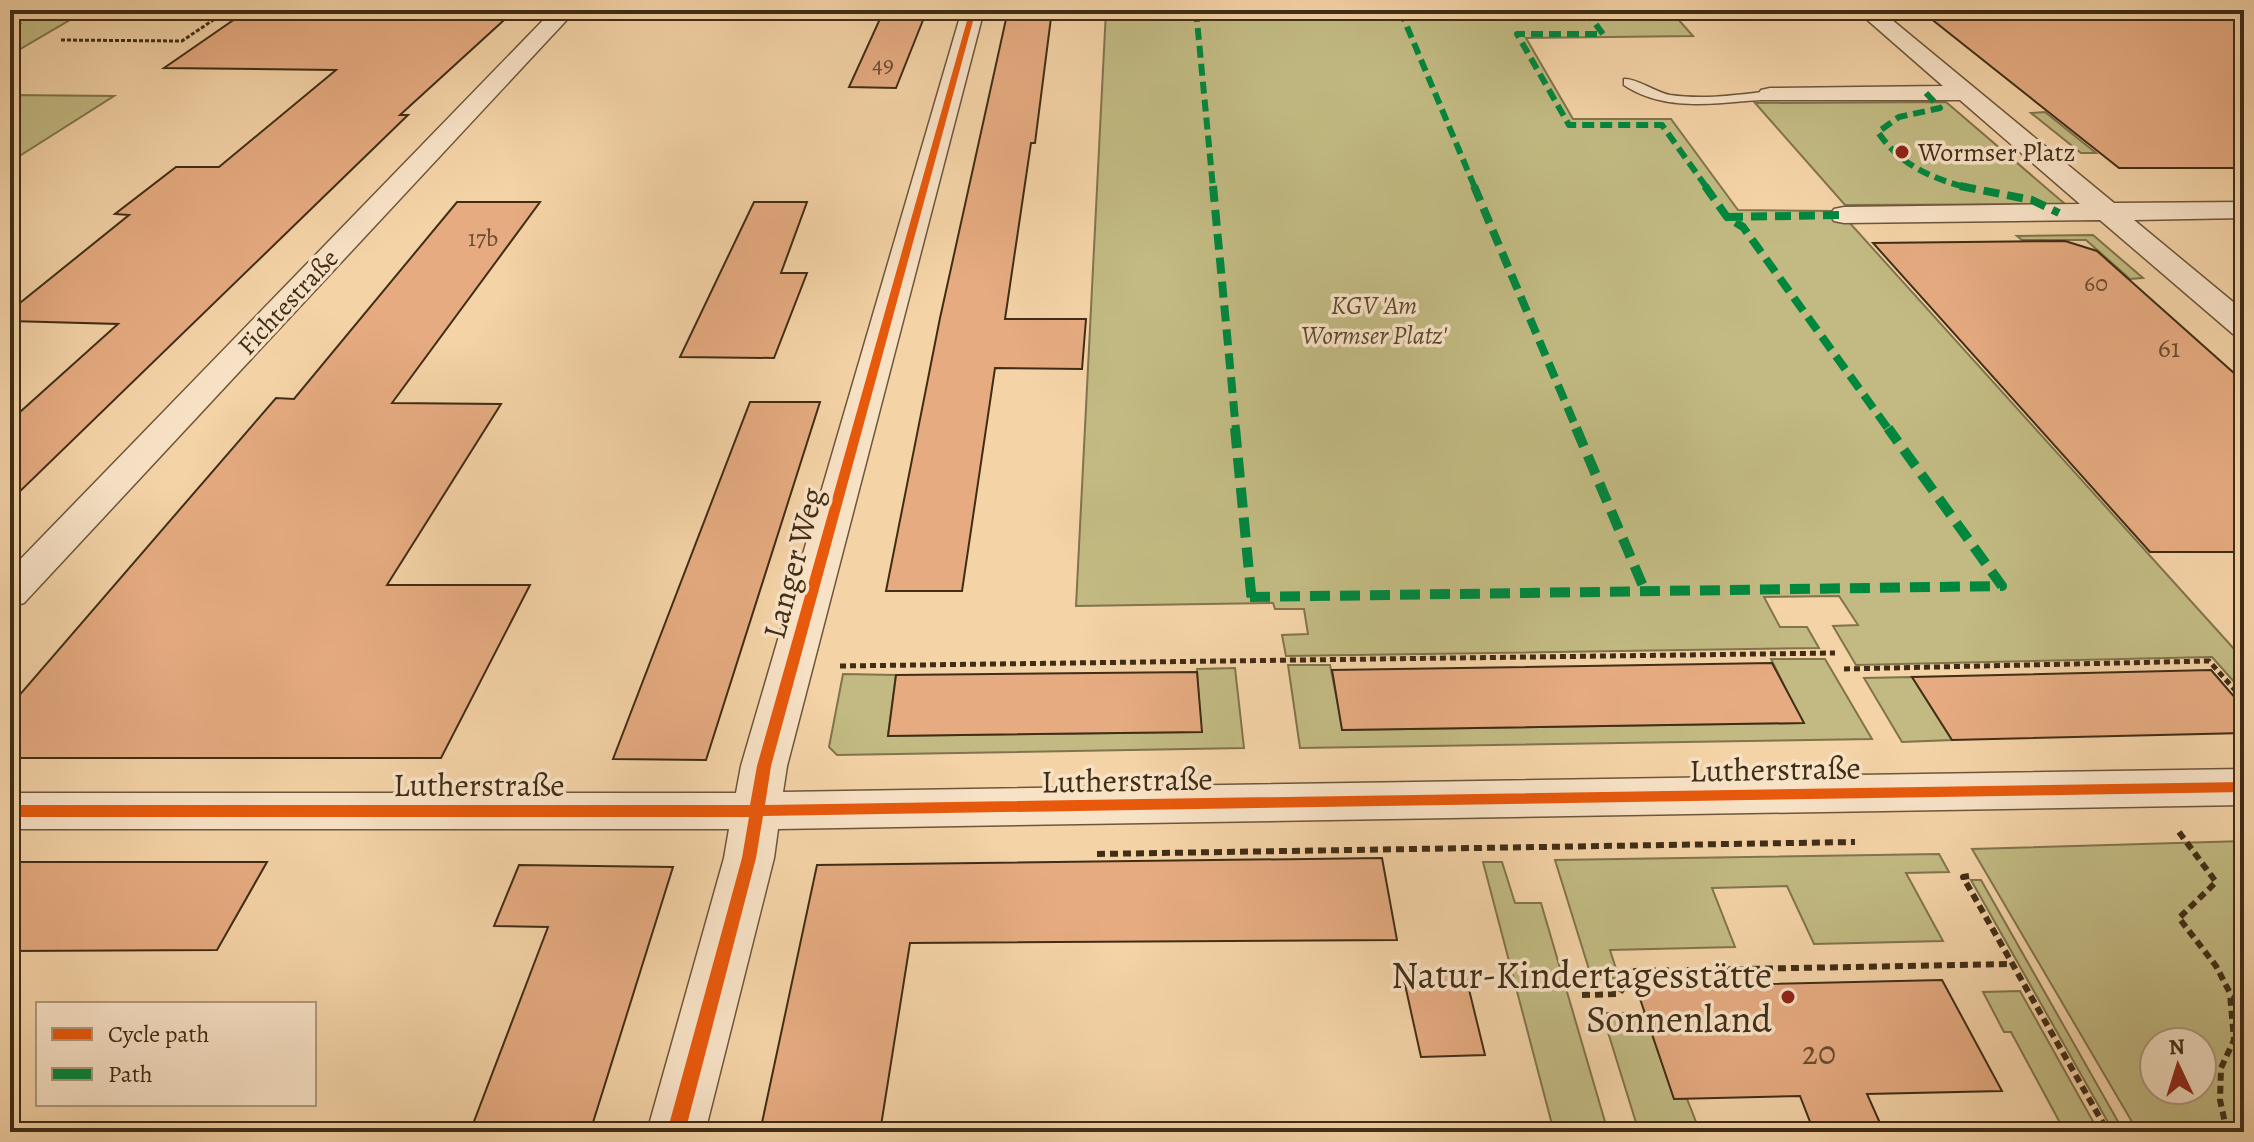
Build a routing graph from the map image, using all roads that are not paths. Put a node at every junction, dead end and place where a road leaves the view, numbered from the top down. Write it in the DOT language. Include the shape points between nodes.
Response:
graph roads {
  1 [pos="565,10"];
  2 [pos="973,10"];
  3 [pos="1867,10"];
  4 [pos="1628,82"];
  5 [pos="1965,93"];
  6 [pos="1770,95"];
  7 [pos="2244,210"];
  8 [pos="2108,212"];
  9 [pos="1844,215"];
  10 [pos="2244,327"];
  11 [pos="10,594"];
  12 [pos="2244,787"];
  13 [pos="10,811"];
  14 [pos="755,811"];
  15 [pos="676,1132"];
  1 -- 11 [label="street, Fichtestraße"];
  2 -- 14 [label="street, Langer Weg"];
  3 -- 5 [label="street"];
  4 -- 6 [label="lane" via="1650,95 1674,99"];
  5 -- 6 [label="street"];
  5 -- 8 [label="street"];
  7 -- 8 [label="street"];
  8 -- 9 [label="street"];
  8 -- 10 [label="street"];
  12 -- 14 [label="street, Lutherstraße"];
  13 -- 14 [label="street, Lutherstraße"];
  14 -- 15 [label="street, Langer Weg" via="749,858"];
}
